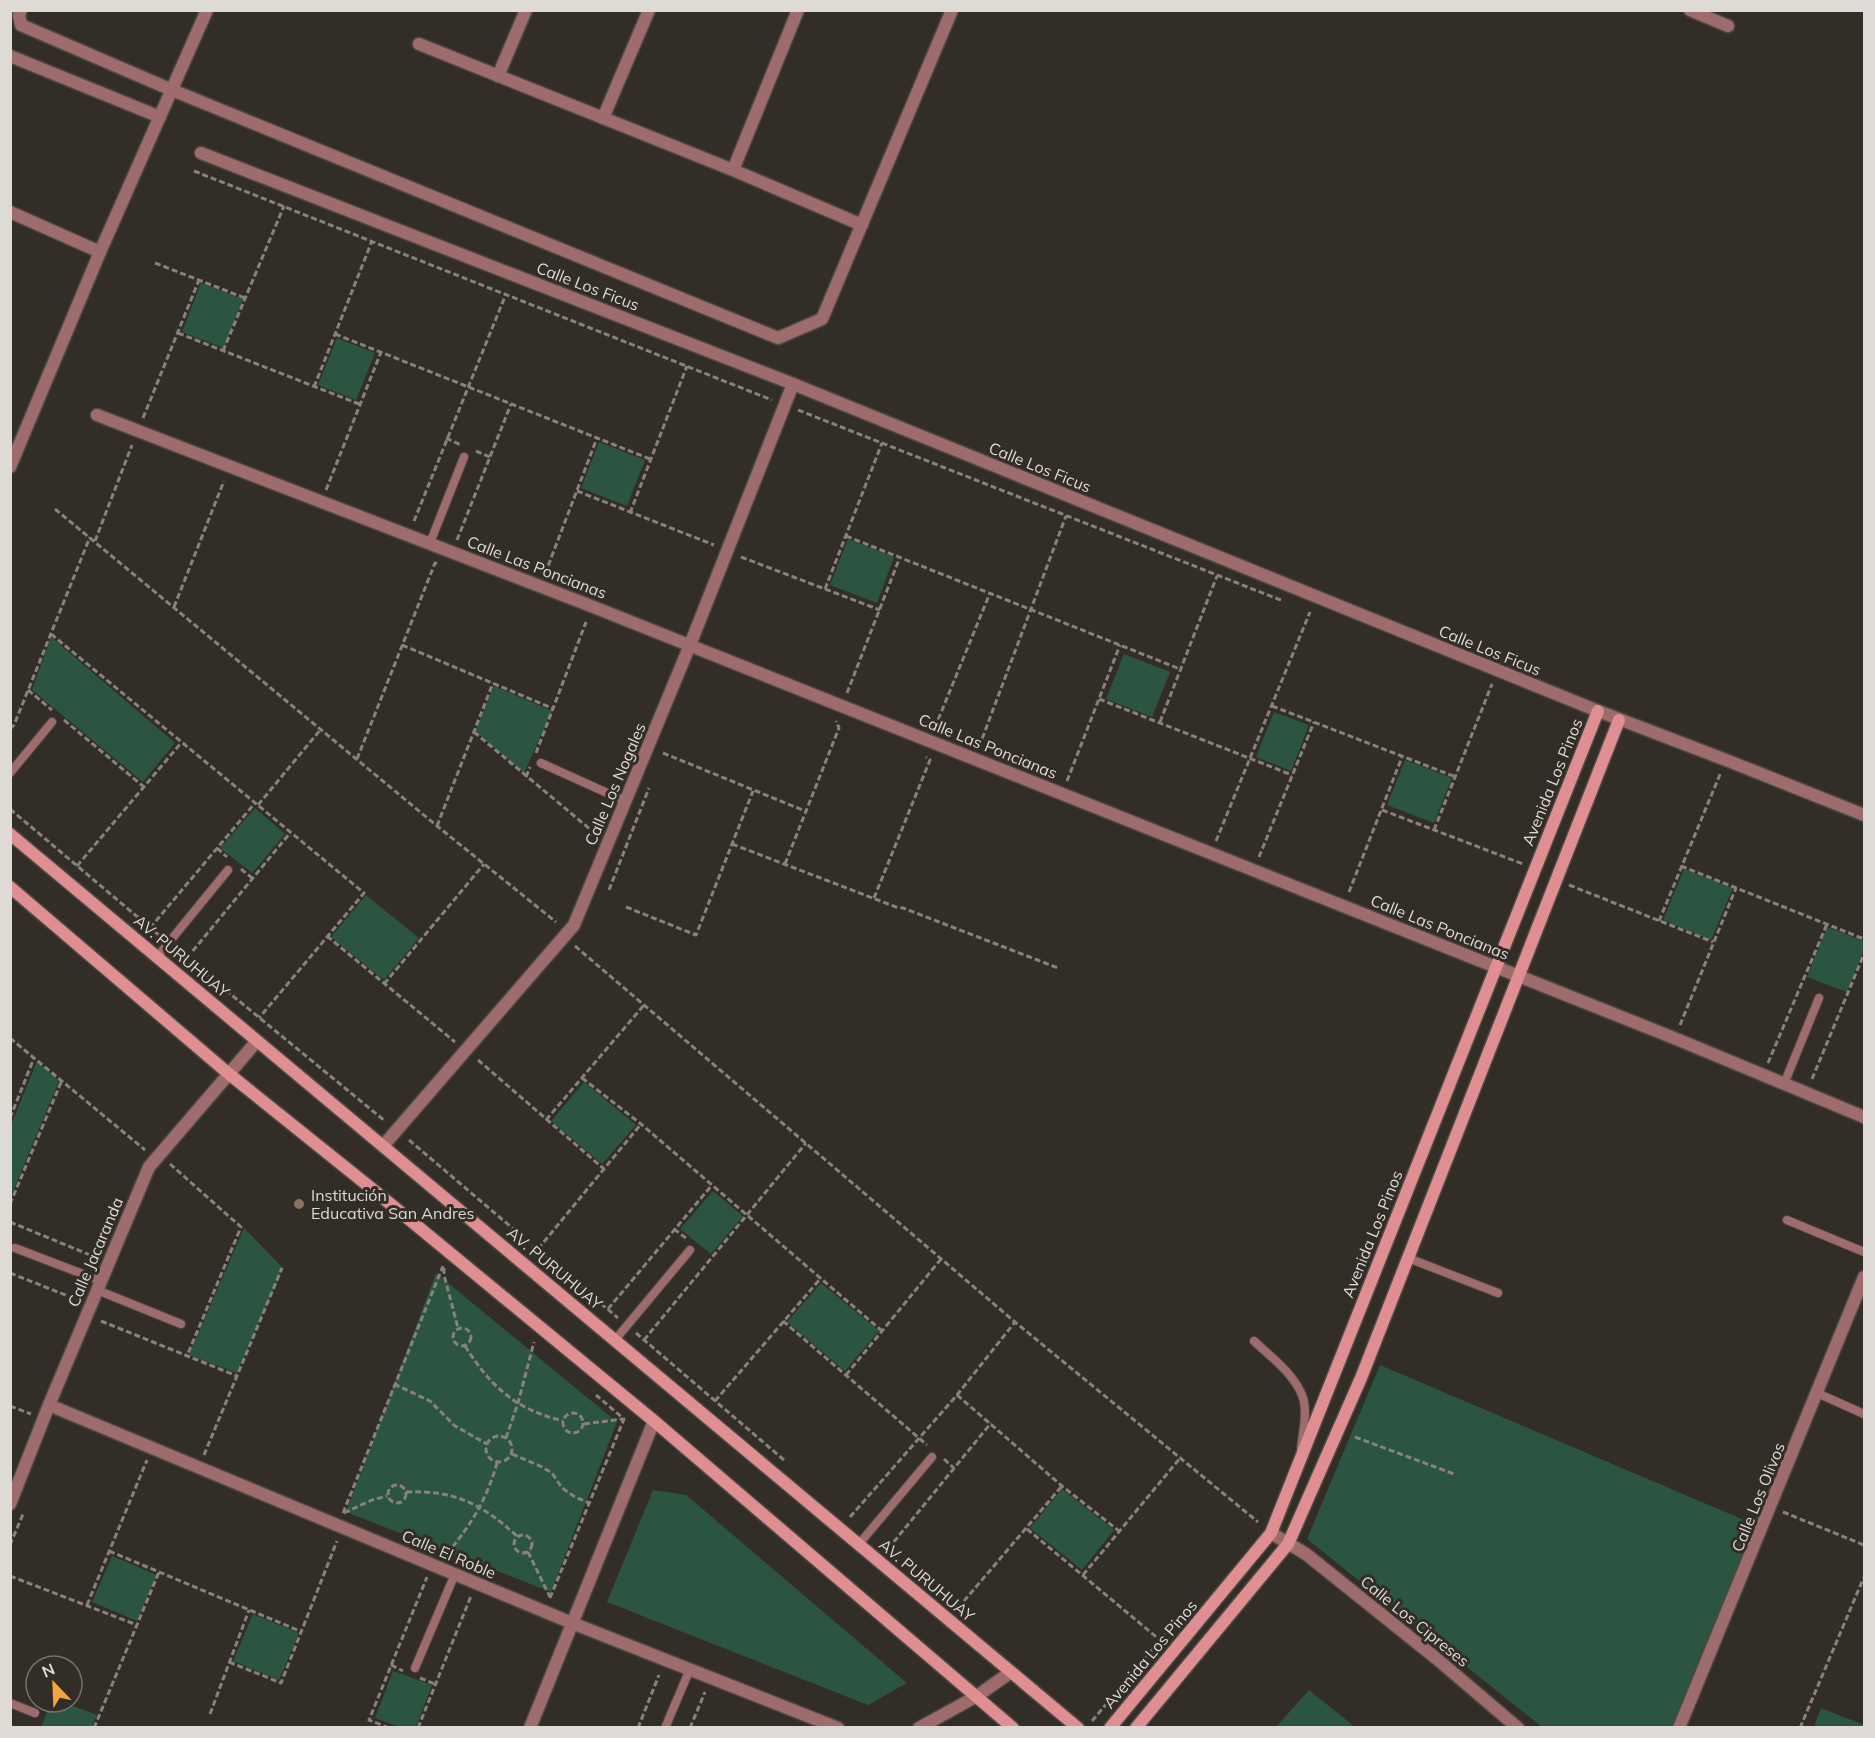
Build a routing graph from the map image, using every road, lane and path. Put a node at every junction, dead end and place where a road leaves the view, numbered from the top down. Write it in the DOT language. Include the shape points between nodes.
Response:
graph roads {
  1 [pos="21,10"];
  2 [pos="207,10"];
  3 [pos="526,10"];
  4 [pos="650,10"];
  5 [pos="798,10"];
  6 [pos="952,10"];
  7 [pos="1690,10"];
  8 [pos="1728,26"];
  9 [pos="419,44"];
  10 [pos="10,56"];
  11 [pos="498,76"];
  12 [pos="172,90"];
  13 [pos="160,117"];
  14 [pos="603,118"];
  15 [pos="201,153"];
  16 [pos="733,170"];
  17 [pos="194,171"];
  18 [pos="284,206"];
  19 [pos="10,212"];
  20 [pos="862,225"];
  21 [pos="372,241"];
  22 [pos="100,252"];
  23 [pos="155,263"];
  24 [pos="200,280"];
  25 [pos="506,294"];
  26 [pos="246,298"];
  27 [pos="178,333"];
  28 [pos="335,334"];
  29 [pos="224,351"];
  30 [pos="381,352"];
  31 [pos="687,366"];
  32 [pos="793,384"];
  33 [pos="467,386"];
  34 [pos="314,387"];
  35 [pos="359,404"];
  36 [pos="512,404"];
  37 [pos="785,405"];
  38 [pos="97,415"];
  39 [pos="142,420"];
  40 [pos="597,438"];
  41 [pos="882,443"];
  42 [pos="132,444"];
  43 [pos="464,457"];
  44 [pos="650,459"];
  45 [pos="10,467"];
  46 [pos="224,480"];
  47 [pos="325,491"];
  48 [pos="577,491"];
  49 [pos="55,509"];
  50 [pos="630,513"];
  51 [pos="1066,516"];
  52 [pos="412,525"];
  53 [pos="846,536"];
  54 [pos="90,537"];
  55 [pos="94,541"];
  56 [pos="456,542"];
  57 [pos="430,543"];
  58 [pos="714,545"];
  59 [pos="739,556"];
  60 [pos="900,557"];
  61 [pos="435,562"];
  62 [pos="544,575"];
  63 [pos="1217,575"];
  64 [pos="825,589"];
  65 [pos="990,593"];
  66 [pos="1290,604"];
  67 [pos="174,608"];
  68 [pos="1030,609"];
  69 [pos="880,610"];
  70 [pos="1310,612"];
  71 [pos="586,622"];
  72 [pos="51,634"];
  73 [pos="402,645"];
  74 [pos="690,645"];
  75 [pos="1120,645"];
  76 [pos="1180,669"];
  77 [pos="493,683"];
  78 [pos="1493,684"];
  79 [pos="28,690"];
  80 [pos="1099,699"];
  81 [pos="842,706"];
  82 [pos="1272,706"];
  83 [pos="554,709"];
  84 [pos="1598,711"];
  85 [pos="55,712"];
  86 [pos="64,720"];
  87 [pos="1619,720"];
  88 [pos="52,722"];
  89 [pos="1160,722"];
  90 [pos="1314,722"];
  91 [pos="10,729"];
  92 [pos="321,729"];
  93 [pos="930,730"];
  94 [pos="474,732"];
  95 [pos="181,743"];
  96 [pos="979,747"];
  97 [pos="663,753"];
  98 [pos="923,755"];
  99 [pos="1402,757"];
  100 [pos="1251,758"];
  101 [pos="357,759"];
  102 [pos="537,760"];
  103 [pos="1726,760"];
  104 [pos="530,767"];
  105 [pos="10,773"];
  106 [pos="1292,775"];
  107 [pos="526,777"];
  108 [pos="1456,777"];
  109 [pos="1067,783"];
  110 [pos="144,787"];
  111 [pos="753,791"];
  112 [pos="625,801"];
  113 [pos="256,804"];
  114 [pos="10,809"];
  115 [pos="1382,810"];
  116 [pos="806,811"];
  117 [pos="1864,815"];
  118 [pos="437,826"];
  119 [pos="1434,830"];
  120 [pos="290,832"];
  121 [pos="10,834"];
  122 [pos="600,837"];
  123 [pos="1216,841"];
  124 [pos="732,844"];
  125 [pos="1258,858"];
  126 [pos="484,864"];
  127 [pos="785,864"];
  128 [pos="77,866"];
  129 [pos="1681,866"];
  130 [pos="1535,869"];
  131 [pos="228,870"];
  132 [pos="1557,880"];
  133 [pos="10,887"];
  134 [pos="1736,888"];
  135 [pos="1349,894"];
  136 [pos="874,898"];
  137 [pos="626,907"];
  138 [pos="1659,921"];
  139 [pos="557,923"];
  140 [pos="1827,924"];
  141 [pos="150,928"];
  142 [pos="1864,933"];
  143 [pos="327,936"];
  144 [pos="563,936"];
  145 [pos="160,937"];
  146 [pos="1864,938"];
  147 [pos="1713,942"];
  148 [pos="176,948"];
  149 [pos="1864,954"];
  150 [pos="157,957"];
  151 [pos="187,958"];
  152 [pos="1496,967"];
  153 [pos="1058,968"];
  154 [pos="1520,976"];
  155 [pos="384,984"];
  156 [pos="1819,998"];
  157 [pos="644,1004"];
  158 [pos="259,1018"];
  159 [pos="10,1038"];
  160 [pos="1674,1038"];
  161 [pos="257,1041"];
  162 [pos="456,1043"];
  163 [pos="34,1058"];
  164 [pos="477,1059"];
  165 [pos="230,1074"];
  166 [pos="1762,1076"];
  167 [pos="582,1078"];
  168 [pos="62,1080"];
  169 [pos="1784,1084"];
  170 [pos="1807,1093"];
  171 [pos="1864,1117"];
  172 [pos="10,1118"];
  173 [pos="546,1120"];
  174 [pos="388,1124"];
  175 [pos="641,1124"];
  176 [pos="409,1141"];
  177 [pos="806,1143"];
  178 [pos="383,1146"];
  179 [pos="146,1150"];
  180 [pos="604,1169"];
  181 [pos="165,1170"];
  182 [pos="712,1185"];
  183 [pos="10,1204"];
  184 [pos="747,1215"];
  185 [pos="1787,1220"];
  186 [pos="12,1222"];
  187 [pos="10,1228"];
  188 [pos="15,1248"];
  189 [pos="538,1249"];
  190 [pos="690,1250"];
  191 [pos="1864,1252"];
  192 [pos="98,1258"];
  193 [pos="1408,1258"];
  194 [pos="941,1259"];
  195 [pos="444,1263"];
  196 [pos="282,1268"];
  197 [pos="453,1271"];
  198 [pos="10,1273"];
  199 [pos="1864,1277"];
  200 [pos="821,1278"];
  201 [pos="99,1286"];
  202 [pos="1498,1293"];
  203 [pos="80,1301"];
  204 [pos="608,1309"];
  205 [pos="620,1319"];
  206 [pos="101,1321"];
  207 [pos="783,1321"];
  208 [pos="1015,1322"];
  209 [pos="181,1324"];
  210 [pos="458,1328"];
  211 [pos="633,1330"];
  212 [pos="882,1331"];
  213 [pos="615,1340"];
  214 [pos="644,1340"];
  215 [pos="1254,1341"];
  216 [pos="465,1346"];
  217 [pos="543,1349"];
  218 [pos="187,1356"];
  219 [pos="237,1376"];
  220 [pos="846,1376"];
  221 [pos="394,1384"];
  222 [pos="588,1388"];
  223 [pos="1817,1393"];
  224 [pos="957,1395"];
  225 [pos="716,1401"];
  226 [pos="518,1403"];
  227 [pos="49,1405"];
  228 [pos="10,1406"];
  229 [pos="1864,1414"];
  230 [pos="33,1415"];
  231 [pos="624,1419"];
  232 [pos="563,1421"];
  233 [pos="654,1421"];
  234 [pos="991,1423"];
  235 [pos="584,1424"];
  236 [pos="1355,1437"];
  237 [pos="506,1438"];
  238 [pos="919,1438"];
  239 [pos="487,1444"];
  240 [pos="927,1446"];
  241 [pos="152,1448"];
  242 [pos="512,1454"];
  243 [pos="934,1455"];
  244 [pos="1181,1458"];
  245 [pos="497,1463"];
  246 [pos="787,1463"];
  247 [pos="199,1467"];
  248 [pos="1298,1467"];
  249 [pos="954,1468"];
  250 [pos="1454,1474"];
  251 [pos="1062,1485"];
  252 [pos="406,1492"];
  253 [pos="387,1496"];
  254 [pos="589,1503"];
  255 [pos="10,1504"];
  256 [pos="480,1508"];
  257 [pos="1771,1508"];
  258 [pos="342,1514"];
  259 [pos="353,1518"];
  260 [pos="855,1521"];
  261 [pos="343,1527"];
  262 [pos="1027,1529"];
  263 [pos="1119,1531"];
  264 [pos="1271,1533"];
  265 [pos="518,1536"];
  266 [pos="859,1544"];
  267 [pos="1288,1544"];
  268 [pos="1864,1545"];
  269 [pos="888,1549"];
  270 [pos="109,1551"];
  271 [pos="528,1552"];
  272 [pos="446,1556"];
  273 [pos="432,1564"];
  274 [pos="159,1572"];
  275 [pos="455,1574"];
  276 [pos="1083,1575"];
  277 [pos="10,1576"];
  278 [pos="1864,1577"];
  279 [pos="477,1583"];
  280 [pos="540,1594"];
  281 [pos="550,1598"];
  282 [pos="87,1605"];
  283 [pos="958,1608"];
  284 [pos="249,1610"];
  285 [pos="572,1623"];
  286 [pos="138,1625"];
  287 [pos="302,1632"];
  288 [pos="1160,1640"];
  289 [pos="229,1662"];
  290 [pos="415,1668"];
  291 [pos="690,1669"];
  292 [pos="1011,1672"];
  293 [pos="659,1675"];
  294 [pos="705,1692"];
  295 [pos="977,1696"];
  296 [pos="10,1703"];
  297 [pos="24,1709"];
  298 [pos="210,1714"];
  299 [pos="94,1728"];
  300 [pos="388,1728"];
  301 [pos="418,1728"];
  302 [pos="530,1728"];
  303 [pos="638,1728"];
  304 [pos="665,1728"];
  305 [pos="690,1728"];
  306 [pos="838,1728"];
  307 [pos="919,1728"];
  308 [pos="1013,1728"];
  309 [pos="1078,1728"];
  310 [pos="1110,1728"];
  311 [pos="1136,1728"];
  312 [pos="1518,1728"];
  313 [pos="1679,1728"];
  314 [pos="1800,1728"];
  1 -- 12 [label="street" via="21,25"];
  2 -- 12 [label="street"];
  3 -- 11 [label="street"];
  4 -- 14 [label="street"];
  5 -- 16 [label="street"];
  6 -- 20 [label="street"];
  7 -- 8 [label="street"];
  9 -- 11 [label="street"];
  10 -- 13 [label="street"];
  11 -- 14 [label="street"];
  12 -- 13 [label="street"];
  12 -- 20 [label="street" via="778,338 822,319"];
  13 -- 22 [label="street"];
  14 -- 16 [label="street"];
  15 -- 32 [label="street, Calle Los Ficus"];
  16 -- 20 [label="street"];
  17 -- 18 [label="path"];
  18 -- 21 [label="path"];
  18 -- 26 [label="path"];
  19 -- 22 [label="street"];
  21 -- 25 [label="path"];
  21 -- 28 [label="path"];
  22 -- 45 [label="street"];
  23 -- 24 [label="path"];
  24 -- 26 [label="path"];
  24 -- 27 [label="path"];
  25 -- 31 [label="path"];
  25 -- 33 [label="path"];
  26 -- 29 [label="path"];
  27 -- 29 [label="path"];
  27 -- 39 [label="path"];
  28 -- 30 [label="path"];
  28 -- 34 [label="path"];
  29 -- 34 [label="path"];
  30 -- 33 [label="path"];
  30 -- 35 [label="path"];
  31 -- 37 [label="path"];
  31 -- 44 [label="path"];
  32 -- 37 [label="street, Calle Los Nogales"];
  32 -- 84 [label="street, Calle Los Ficus"];
  33 -- 36 [label="path"];
  33 -- 52 [label="path"];
  34 -- 35 [label="path"];
  35 -- 47 [label="path"];
  36 -- 40 [label="path"];
  36 -- 56 [label="path"];
  37 -- 41 [label="path"];
  37 -- 74 [label="street, Calle Los Nogales"];
  38 -- 57 [label="street, Calle Las Poncianas"];
  40 -- 44 [label="path"];
  40 -- 48 [label="path"];
  41 -- 51 [label="path"];
  41 -- 53 [label="path"];
  42 -- 55 [label="path"];
  43 -- 57 [label="lane"];
  44 -- 50 [label="path"];
  46 -- 67 [label="path"];
  48 -- 50 [label="path"];
  48 -- 62 [label="path"];
  49 -- 54 [label="path"];
  50 -- 58 [label="path"];
  51 -- 63 [label="path"];
  51 -- 68 [label="path"];
  53 -- 60 [label="path"];
  53 -- 64 [label="path"];
  54 -- 55 [label="path"];
  54 -- 72 [label="path"];
  55 -- 67 [label="path"];
  57 -- 74 [label="street, Calle Las Poncianas"];
  59 -- 64 [label="path"];
  60 -- 65 [label="path"];
  60 -- 69 [label="path"];
  61 -- 73 [label="path"];
  63 -- 66 [label="path"];
  63 -- 76 [label="path"];
  64 -- 69 [label="path"];
  65 -- 68 [label="path"];
  65 -- 93 [label="path" via="938,720"];
  67 -- 92 [label="path"];
  68 -- 75 [label="path"];
  68 -- 96 [label="path"];
  69 -- 81 [label="path"];
  70 -- 82 [label="path"];
  71 -- 83 [label="path"];
  72 -- 79 [label="path"];
  72 -- 95 [label="path"];
  73 -- 77 [label="path"];
  73 -- 101 [label="path"];
  74 -- 81 [label="street, Calle Las Poncianas"];
  74 -- 112 [label="street, Calle Los Nogales"];
  75 -- 76 [label="path"];
  75 -- 80 [label="path"];
  76 -- 89 [label="path"];
  77 -- 83 [label="path"];
  77 -- 94 [label="path"];
  78 -- 108 [label="path"];
  79 -- 85 [label="path"];
  79 -- 91 [label="path"];
  80 -- 89 [label="path"];
  80 -- 109 [label="path"];
  81 -- 116 [label="path" via="836,721 839,728"];
  81 -- 152 [label="street, Calle Las Poncianas"];
  82 -- 90 [label="path"];
  82 -- 100 [label="path"];
  83 -- 102 [label="path"];
  84 -- 87 [label="street, Calle Los Ficus"];
  84 -- 130 [label="main road, Avenida Los Pinos"];
  86 -- 110 [label="path"];
  87 -- 103 [label="street, Calle Los Ficus"];
  87 -- 132 [label="main road"];
  88 -- 105 [label="lane"];
  89 -- 100 [label="path"];
  90 -- 99 [label="path"];
  90 -- 106 [label="path"];
  92 -- 101 [label="path"];
  92 -- 113 [label="path"];
  94 -- 107 [label="path"];
  94 -- 118 [label="path"];
  95 -- 110 [label="path"];
  95 -- 113 [label="path"];
  97 -- 111 [label="path"];
  98 -- 136 [label="path" via="930,760"];
  99 -- 108 [label="path"];
  99 -- 115 [label="path"];
  100 -- 106 [label="path"];
  100 -- 123 [label="path"];
  101 -- 118 [label="path"];
  102 -- 112 [label="lane"];
  103 -- 117 [label="street, Calle Los Ficus"];
  103 -- 129 [label="path"];
  104 -- 107 [label="path"];
  106 -- 125 [label="path"];
  107 -- 122 [label="path"];
  108 -- 119 [label="path"];
  110 -- 128 [label="path"];
  111 -- 116 [label="path"];
  111 -- 124 [label="path"];
  112 -- 144 [label="street, Calle Los Nogales" via="574,925"];
  113 -- 120 [label="path"];
  113 -- 141 [label="path"];
  114 -- 128 [label="path"];
  115 -- 119 [label="path"];
  115 -- 135 [label="path"];
  116 -- 127 [label="path"];
  118 -- 126 [label="path"];
  119 -- 130 [label="path"];
  120 -- 143 [label="path" via="364,892"];
  120 -- 151 [label="path"];
  121 -- 150 [label="main road, AV. PURUHUAY"];
  124 -- 127 [label="path"];
  124 -- 137 [label="path" via="696,934"];
  126 -- 139 [label="path"];
  126 -- 155 [label="path"];
  127 -- 136 [label="path"];
  128 -- 141 [label="path"];
  129 -- 134 [label="path"];
  129 -- 138 [label="path"];
  130 -- 152 [label="main road, Avenida Los Pinos"];
  131 -- 150 [label="lane"];
  132 -- 138 [label="path"];
  132 -- 154 [label="main road"];
  133 -- 165 [label="main road"];
  134 -- 140 [label="path"];
  134 -- 147 [label="path"];
  136 -- 153 [label="path"];
  138 -- 147 [label="path"];
  140 -- 146 [label="path"];
  140 -- 166 [label="path"];
  141 -- 145 [label="path"];
  142 -- 146 [label="path"];
  143 -- 155 [label="path"];
  143 -- 158 [label="path"];
  144 -- 157 [label="path"];
  144 -- 178 [label="street, Calle Los Nogales"];
  147 -- 160 [label="path"];
  148 -- 151 [label="path"];
  149 -- 170 [label="path"];
  150 -- 161 [label="main road, AV. PURUHUAY"];
  151 -- 158 [label="path"];
  152 -- 154 [label="street, Calle Las Poncianas"];
  152 -- 248 [label="main road, Avenida Los Pinos"];
  154 -- 160 [label="street, Calle Las Poncianas"];
  154 -- 193 [label="main road"];
  155 -- 162 [label="path"];
  156 -- 169 [label="lane"];
  157 -- 167 [label="path"];
  157 -- 177 [label="path"];
  158 -- 174 [label="path"];
  159 -- 163 [label="path"];
  160 -- 166 [label="street, Calle Las Poncianas"];
  161 -- 165 [label="street, Calle Jacaranda"];
  161 -- 178 [label="main road, AV. PURUHUAY"];
  163 -- 168 [label="path"];
  163 -- 172 [label="path"];
  164 -- 173 [label="path"];
  165 -- 201 [label="street, Calle Jacaranda" via="148,1167"];
  165 -- 233 [label="main road"];
  166 -- 169 [label="street, Calle Las Poncianas"];
  167 -- 173 [label="path"];
  167 -- 175 [label="path"];
  168 -- 179 [label="path"];
  168 -- 183 [label="path"];
  169 -- 170 [label="street, Calle Las Poncianas"];
  170 -- 171 [label="street, Calle Las Poncianas"];
  173 -- 180 [label="path"];
  175 -- 180 [label="path"];
  175 -- 182 [label="path"];
  176 -- 189 [label="path"];
  177 -- 184 [label="path"];
  177 -- 194 [label="path"];
  178 -- 213 [label="main road, AV. PURUHUAY"];
  180 -- 189 [label="path"];
  181 -- 218 [label="path" via="170,1164 241,1227"];
  182 -- 184 [label="path"];
  182 -- 204 [label="path"];
  184 -- 200 [label="path"];
  184 -- 214 [label="path"];
  185 -- 191 [label="lane"];
  186 -- 187 [label="path"];
  186 -- 192 [label="path"];
  188 -- 201 [label="lane"];
  189 -- 204 [label="path"];
  190 -- 213 [label="lane"];
  193 -- 202 [label="lane"];
  193 -- 267 [label="main road" via="1361,1378"];
  194 -- 208 [label="path"];
  194 -- 212 [label="path"];
  195 -- 197 [label="path"];
  195 -- 210 [label="path"];
  195 -- 221 [label="path"];
  196 -- 219 [label="path"];
  198 -- 203 [label="path"];
  199 -- 223 [label="street, Calle Los Olivos"];
  200 -- 207 [label="path"];
  200 -- 212 [label="path"];
  201 -- 209 [label="lane"];
  201 -- 227 [label="street, Calle Jacaranda"];
  204 -- 205 [label="path"];
  206 -- 218 [label="path"];
  207 -- 220 [label="path"];
  207 -- 225 [label="path"];
  208 -- 224 [label="path"];
  208 -- 244 [label="path"];
  210 -- 216 [label="path" via="452,1336 454,1342"];
  210 -- 216 [label="path" via="471,1333"];
  211 -- 214 [label="path"];
  212 -- 220 [label="path"];
  213 -- 266 [label="main road, AV. PURUHUAY"];
  214 -- 225 [label="path"];
  215 -- 248 [label="lane" via="1277,1361 1303,1396 1305,1421"];
  216 -- 226 [label="path" via="483,1374"];
  217 -- 226 [label="path" via="534,1341"];
  218 -- 219 [label="path"];
  219 -- 247 [label="path"];
  220 -- 238 [label="path"];
  221 -- 239 [label="path" via="430,1401 455,1426"];
  221 -- 258 [label="path"];
  222 -- 231 [label="path"];
  223 -- 229 [label="lane"];
  223 -- 257 [label="street, Calle Los Olivos"];
  224 -- 234 [label="path"];
  224 -- 238 [label="path"];
  225 -- 246 [label="path"];
  226 -- 232 [label="path"];
  226 -- 237 [label="path"];
  227 -- 241 [label="street, Calle El Roble"];
  227 -- 255 [label="street, Calle Jacaranda"];
  228 -- 230 [label="path"];
  231 -- 235 [label="path"];
  231 -- 254 [label="path"];
  232 -- 235 [label="path" via="574,1413 579,1414"];
  232 -- 235 [label="path" via="563,1427 571,1434 582,1430"];
  233 -- 285 [label="street"];
  233 -- 295 [label="main road"];
  234 -- 249 [label="path"];
  234 -- 251 [label="path"];
  236 -- 250 [label="path"];
  237 -- 239 [label="path" via="491,1438"];
  237 -- 242 [label="path" via="513,1447"];
  238 -- 240 [label="path"];
  238 -- 260 [label="path" via="850,1517"];
  239 -- 245 [label="path" via="487,1456"];
  241 -- 247 [label="street, Calle El Roble"];
  241 -- 270 [label="path"];
  242 -- 245 [label="path"];
  242 -- 254 [label="path" via="552,1473 562,1488"];
  243 -- 249 [label="path"];
  243 -- 266 [label="lane"];
  244 -- 263 [label="path"];
  244 -- 264 [label="path"];
  245 -- 256 [label="path"];
  247 -- 261 [label="street, Calle El Roble"];
  248 -- 264 [label="main road, Avenida Los Pinos"];
  249 -- 269 [label="path"];
  251 -- 262 [label="path"];
  251 -- 263 [label="path"];
  252 -- 253 [label="path" via="396,1485 389,1488"];
  252 -- 253 [label="path" via="401,1502 390,1501"];
  252 -- 256 [label="path" via="445,1493"];
  253 -- 258 [label="path"];
  254 -- 281 [label="path"];
  256 -- 265 [label="path"];
  256 -- 272 [label="path"];
  257 -- 268 [label="path"];
  257 -- 313 [label="street, Calle Los Olivos"];
  258 -- 259 [label="path"];
  261 -- 273 [label="street, Calle El Roble"];
  261 -- 287 [label="path"];
  262 -- 276 [label="path"];
  262 -- 283 [label="path"];
  263 -- 276 [label="path"];
  264 -- 267 [label="street, Calle Los Cipreses"];
  264 -- 310 [label="main road, Avenida Los Pinos"];
  265 -- 271 [label="path" via="531,1539 533,1544"];
  265 -- 271 [label="path" via="514,1541 516,1551"];
  266 -- 292 [label="main road, AV. PURUHUAY"];
  267 -- 311 [label="main road"];
  267 -- 312 [label="street, Calle Los Cipreses" via="1315,1561"];
  270 -- 274 [label="path"];
  270 -- 282 [label="path"];
  271 -- 281 [label="path"];
  273 -- 275 [label="street, Calle El Roble"];
  273 -- 300 [label="path" via="369,1720"];
  274 -- 284 [label="path"];
  274 -- 286 [label="path"];
  275 -- 279 [label="street, Calle El Roble"];
  275 -- 290 [label="lane"];
  276 -- 288 [label="path"];
  277 -- 282 [label="path"];
  278 -- 314 [label="path"];
  279 -- 285 [label="street, Calle El Roble"];
  279 -- 301 [label="path"];
  280 -- 281 [label="path"];
  282 -- 286 [label="path"];
  284 -- 287 [label="path"];
  284 -- 289 [label="path"];
  285 -- 291 [label="street, Calle El Roble"];
  285 -- 302 [label="street"];
  286 -- 299 [label="path"];
  287 -- 289 [label="path" via="281,1683"];
  289 -- 298 [label="path"];
  291 -- 304 [label="lane"];
  291 -- 306 [label="street, Calle El Roble"];
  292 -- 295 [label="street"];
  292 -- 309 [label="main road, AV. PURUHUAY"];
  293 -- 303 [label="path"];
  294 -- 305 [label="path"];
  295 -- 307 [label="street"];
  295 -- 308 [label="main road"];
  296 -- 297 [label="lane"];
}
